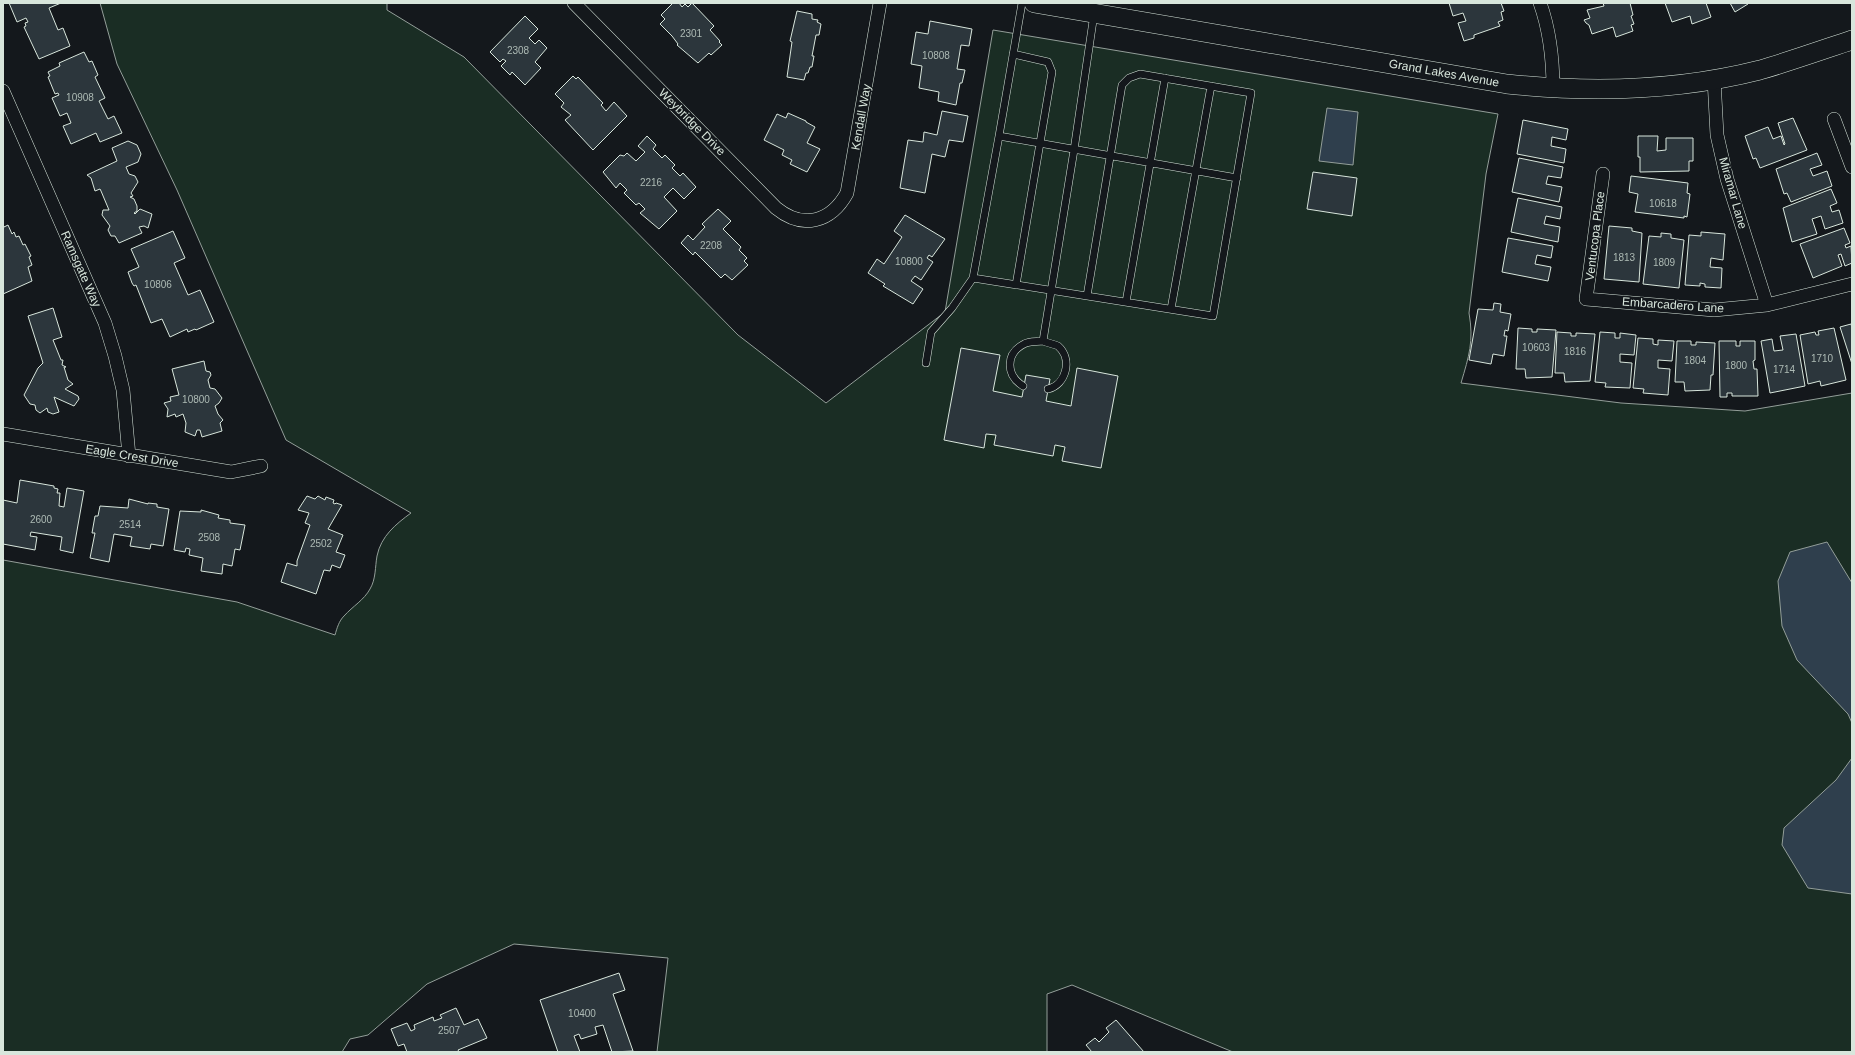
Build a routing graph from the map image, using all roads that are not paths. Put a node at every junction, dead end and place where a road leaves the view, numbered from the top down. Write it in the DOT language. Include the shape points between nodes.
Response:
graph roads {
  1 [pos="574,3"];
  2 [pos="880,3"];
  3 [pos="1022,3"];
  4 [pos="1034,3"];
  5 [pos="1540,3"];
  6 [pos="1094,14"];
  7 [pos="1852,40"];
  8 [pos="1013,54"];
  9 [pos="1165,78"];
  10 [pos="1714,79"];
  11 [pos="1211,86"];
  12 [pos="1553,89"];
  13 [pos="3,91"];
  14 [pos="1834,119"];
  15 [pos="998,136"];
  16 [pos="1040,144"];
  17 [pos="1074,150"];
  18 [pos="1110,155"];
  19 [pos="1151,162"];
  20 [pos="1852,167"];
  21 [pos="1196,170"];
  22 [pos="1603,174"];
  23 [pos="1237,178"];
  24 [pos="820,218"];
  25 [pos="973,278"];
  26 [pos="1852,284"];
  27 [pos="1016,285"];
  28 [pos="1051,290"];
  29 [pos="1087,296"];
  30 [pos="1586,299"];
  31 [pos="1126,302"];
  32 [pos="1766,305"];
  33 [pos="1171,309"];
  34 [pos="1043,341"];
  35 [pos="926,363"];
  36 [pos="1023,386"];
  37 [pos="1048,389"];
  38 [pos="3,434"];
  39 [pos="129,456"];
  40 [pos="261,466"];
  1 -- 24 [label="street, Weybridge Drive" via="776,208 794,219"];
  2 -- 24 [label="street, Kendall Way" via="847,193 831,213"];
  3 -- 8 [label="lane"];
  4 -- 6 [label="street, Grand Lakes Avenue"];
  5 -- 12 [label="street" via="1550,36"];
  6 -- 12 [label="street, Grand Lakes Avenue" via="1507,84"];
  6 -- 17 [label="lane"];
  7 -- 10 [label="street, Grand Lakes Avenue" via="1759,70"];
  8 -- 15 [label="lane"];
  8 -- 16 [label="lane" via="1048,62 1052,72"];
  9 -- 11 [label="lane"];
  9 -- 18 [label="lane" via="1140,74 1129,78 1122,85"];
  9 -- 19 [label="lane"];
  10 -- 12 [label="street, Grand Lakes Avenue" via="1668,86 1610,90"];
  10 -- 32 [label="street, Miramar Lane" via="1717,135 1727,179"];
  11 -- 21 [label="lane"];
  11 -- 23 [label="lane" via="1251,93"];
  13 -- 39 [label="street, Ramsgate Way" via="105,323 122,390"];
  14 -- 20 [label="street"];
  15 -- 16 [label="lane"];
  15 -- 25 [label="lane"];
  16 -- 17 [label="lane"];
  16 -- 27 [label="lane"];
  17 -- 18 [label="lane"];
  17 -- 28 [label="lane"];
  18 -- 19 [label="lane"];
  18 -- 29 [label="lane"];
  19 -- 21 [label="lane"];
  19 -- 31 [label="lane"];
  21 -- 23 [label="lane"];
  21 -- 33 [label="lane"];
  22 -- 30 [label="street, Ventucopa Place"];
  23 -- 33 [label="lane" via="1214,316"];
  25 -- 27 [label="lane"];
  25 -- 35 [label="lane" via="931,332"];
  26 -- 32 [label="street, Embarcadero Lane"];
  27 -- 28 [label="lane"];
  28 -- 29 [label="lane"];
  28 -- 34 [label="lane"];
  29 -- 31 [label="lane"];
  30 -- 32 [label="street, Embarcadero Lane" via="1714,310"];
  31 -- 33 [label="lane"];
  34 -- 36 [label="lane" via="1025,343 1014,351 1010,361 1011,375"];
  34 -- 37 [label="lane" via="1058,346 1064,356 1066,370 1062,381 1054,388"];
  38 -- 39 [label="street, Eagle Crest Drive"];
  39 -- 40 [label="street, Eagle Crest Drive" via="231,472"];
}
